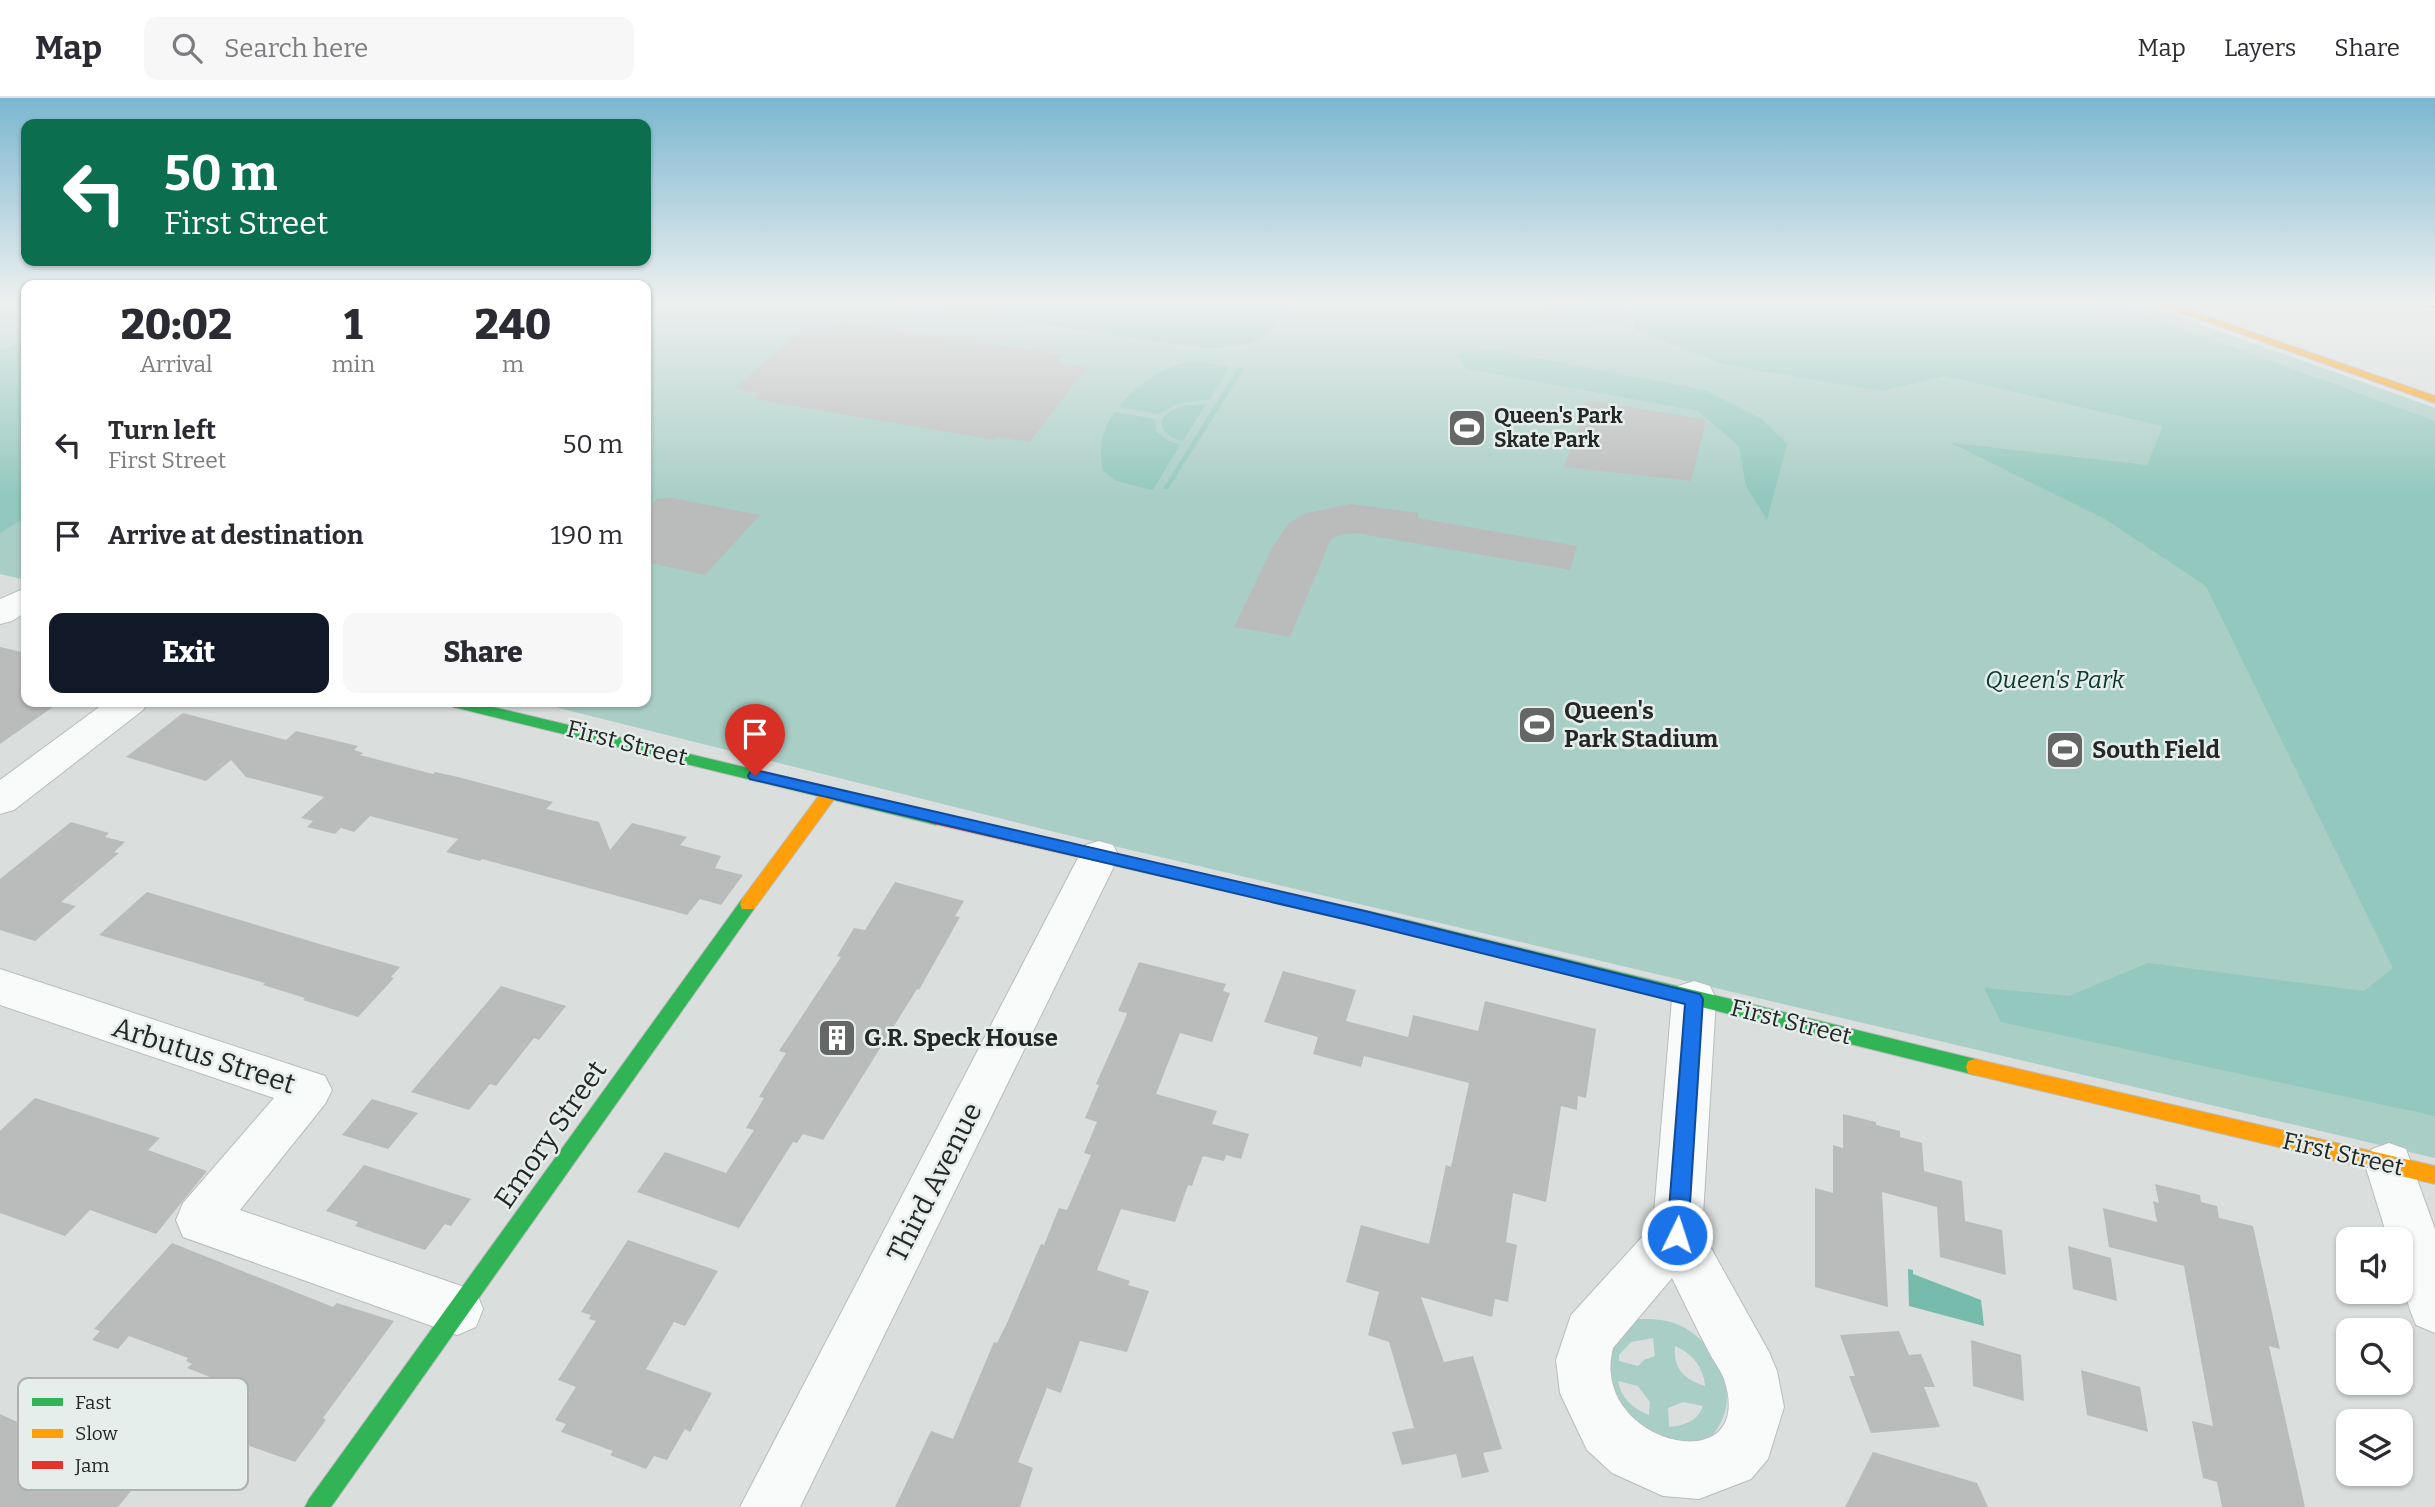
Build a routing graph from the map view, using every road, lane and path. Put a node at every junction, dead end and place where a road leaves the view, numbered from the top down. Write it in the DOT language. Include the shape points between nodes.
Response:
graph roads {
  1 [pos="2341,367"];
  2 [pos="2372,367"];
  3 [pos="2435,389"];
  4 [pos="2435,400"];
  5 [pos="123,707"];
  6 [pos="473,707"];
  7 [pos="830,794"];
  8 [pos="0,800"];
  9 [pos="1099,856"];
  10 [pos="0,987"];
  11 [pos="1694,999"];
  12 [pos="2412,1170"];
  13 [pos="1677,1235"];
  14 [pos="2435,1307"];
  15 [pos="457,1309"];
  16 [pos="317,1507"];
  17 [pos="769,1507"];
  1 -- 4 [label="street"];
  2 -- 3 [label="street"];
  5 -- 8 [label="street"];
  6 -- 7 [label="street, First Street"];
  7 -- 9 [label="street, First Street"];
  7 -- 15 [label="street, Emory Street"];
  9 -- 11 [label="street, First Street"];
  9 -- 17 [label="street, Third Avenue"];
  10 -- 15 [label="street, Arbutus Street" via="309,1090 201,1220"];
  11 -- 12 [label="street, First Street"];
  11 -- 13 [label="street"];
  12 -- 14 [label="street"];
  15 -- 16 [label="street, Emory Street"];
}
